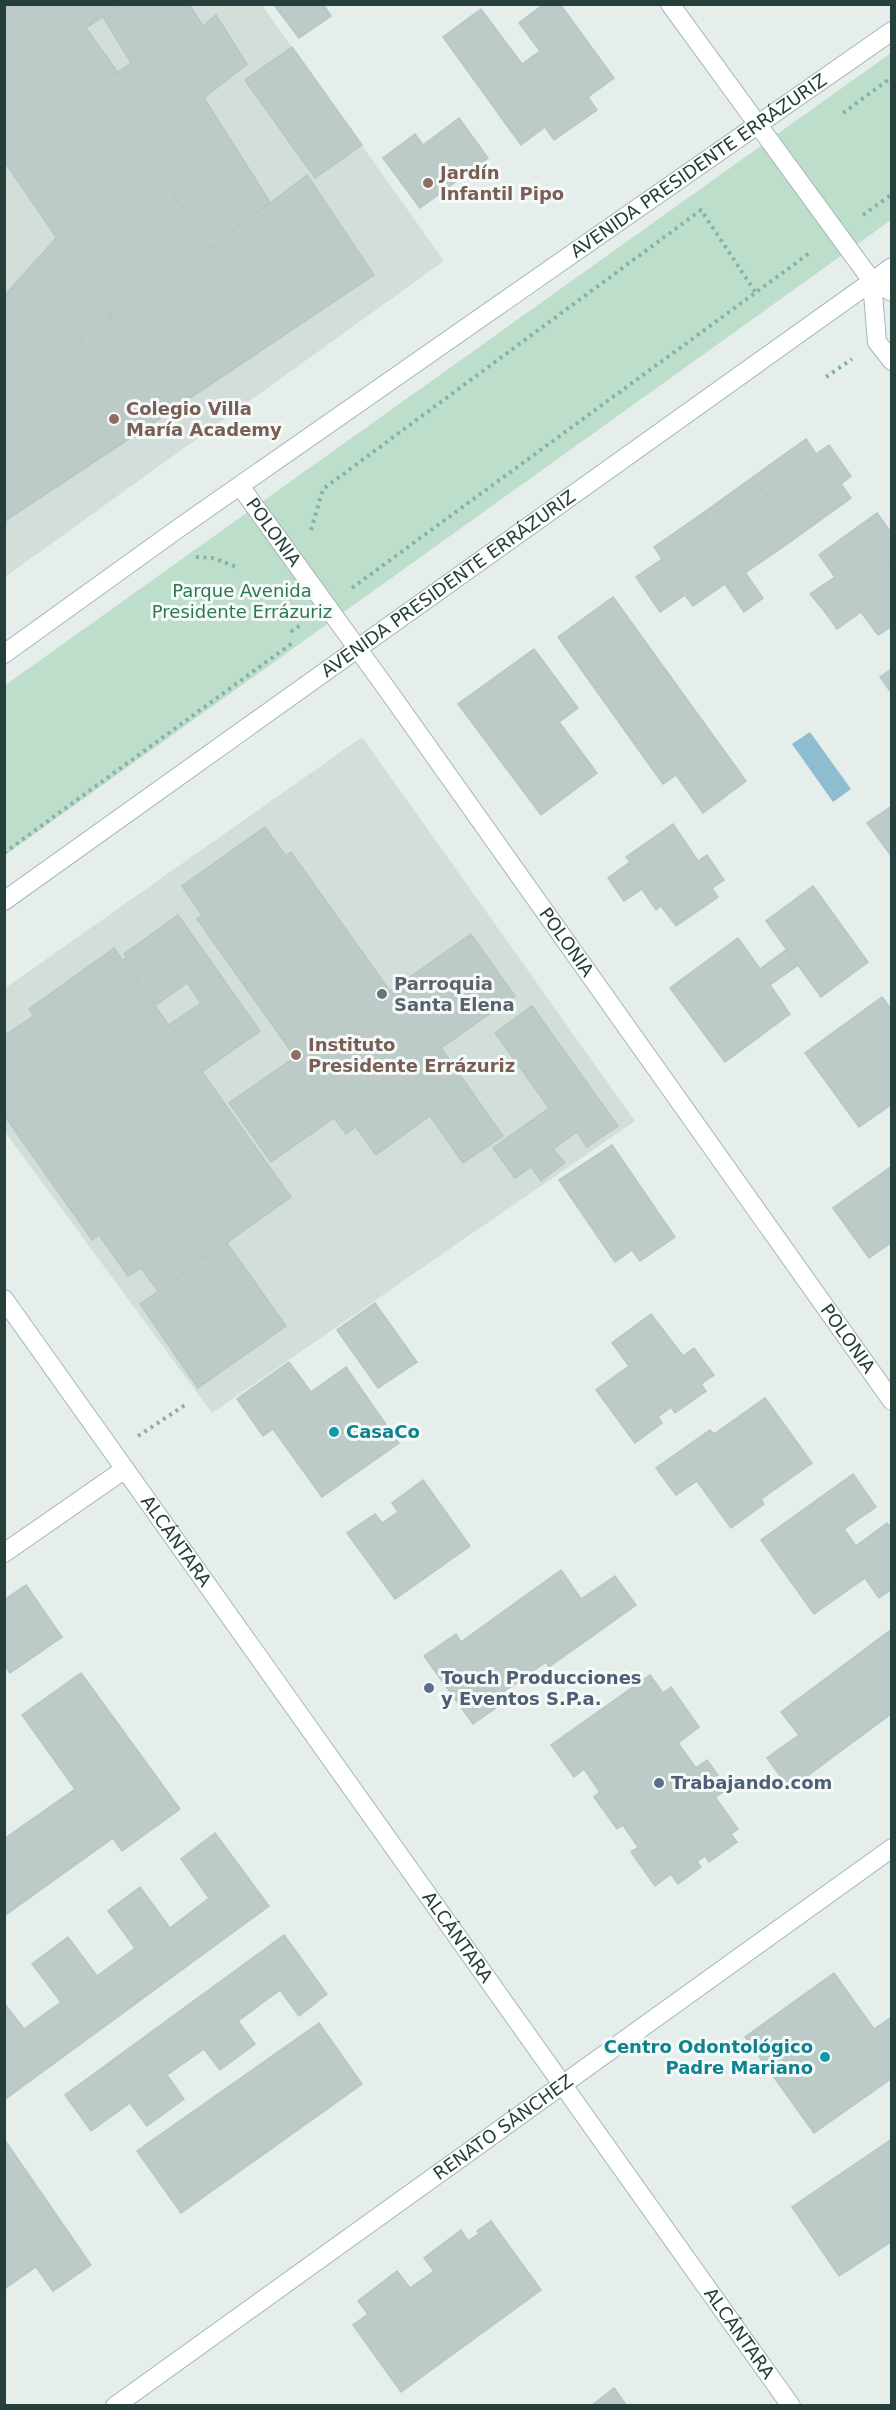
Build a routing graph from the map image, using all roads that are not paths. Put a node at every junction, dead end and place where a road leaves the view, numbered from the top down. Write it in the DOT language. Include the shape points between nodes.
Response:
graph roads {
  1 [pos="670,4"];
  2 [pos="891,31"];
  3 [pos="758,126"];
  4 [pos="891,267"];
  5 [pos="872,281"];
  6 [pos="891,292"];
  7 [pos="891,361"];
  8 [pos="240,486"];
  9 [pos="358,648"];
  10 [pos="4,654"];
  11 [pos="4,901"];
  12 [pos="4,1299"];
  13 [pos="891,1401"];
  14 [pos="125,1469"];
  15 [pos="4,1553"];
  16 [pos="891,1848"];
  17 [pos="563,2085"];
  18 [pos="115,2406"];
  19 [pos="791,2406"];
  1 -- 3 [label="street"];
  2 -- 3 [label="street, AVENIDA PRESIDENTE ERRÁZURIZ"];
  3 -- 5 [label="street"];
  3 -- 8 [label="street, AVENIDA PRESIDENTE ERRÁZURIZ"];
  4 -- 5 [label="street, AVENIDA PRESIDENTE ERRÁZURIZ"];
  5 -- 6 [label="street"];
  5 -- 7 [label="street" via="878,342"];
  5 -- 9 [label="street, AVENIDA PRESIDENTE ERRÁZURIZ"];
  8 -- 9 [label="street, POLONIA"];
  8 -- 10 [label="street, AVENIDA PRESIDENTE ERRÁZURIZ"];
  9 -- 11 [label="street, AVENIDA PRESIDENTE ERRÁZURIZ"];
  9 -- 13 [label="street, POLONIA"];
  12 -- 14 [label="street, ALCÁNTARA"];
  14 -- 15 [label="street"];
  14 -- 17 [label="street, ALCÁNTARA"];
  16 -- 17 [label="street, RENATO SÁNCHEZ"];
  17 -- 18 [label="street, RENATO SÁNCHEZ"];
  17 -- 19 [label="street, ALCÁNTARA"];
}
